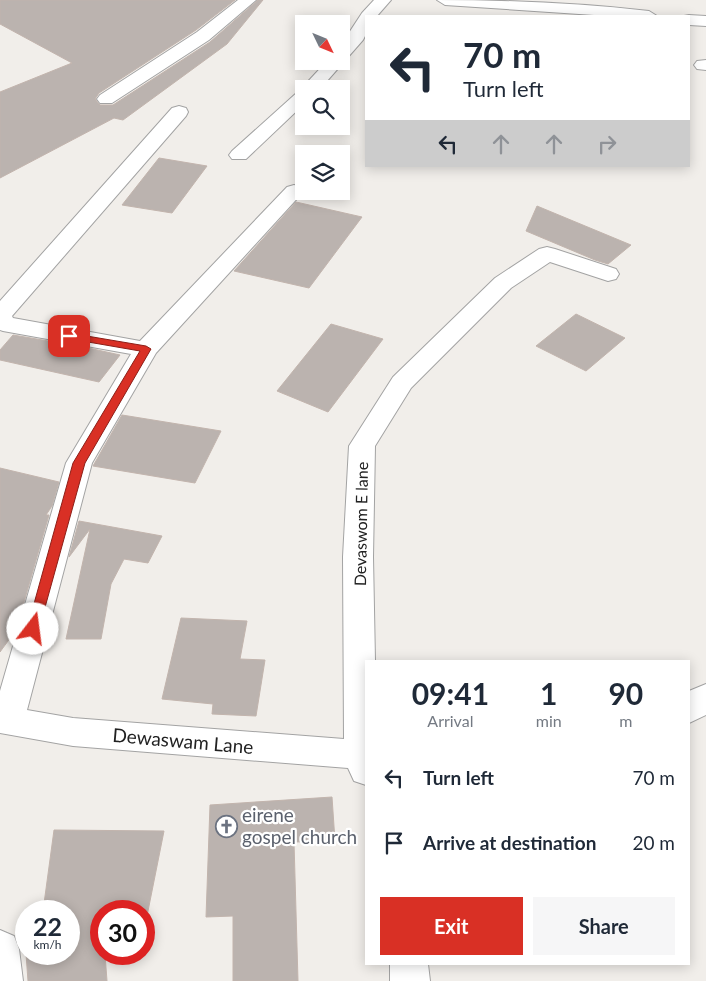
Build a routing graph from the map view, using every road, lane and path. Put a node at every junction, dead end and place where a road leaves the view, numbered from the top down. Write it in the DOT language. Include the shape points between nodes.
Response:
graph roads {
  1 [pos="248,0"];
  2 [pos="383,0"];
  3 [pos="445,0"];
  4 [pos="586,13"];
  5 [pos="370,15"];
  6 [pos="628,15"];
  7 [pos="690,20"];
  8 [pos="706,21"];
  9 [pos="365,25"];
  10 [pos="361,40"];
  11 [pos="350,49"];
  12 [pos="328,70"];
  13 [pos="319,80"];
  14 [pos="106,99"];
  15 [pos="295,102"];
  16 [pos="179,112"];
  17 [pos="239,155"];
  18 [pos="294,191"];
  19 [pos="608,274"];
  20 [pos="146,349"];
  21 [pos="706,697"];
  22 [pos="690,708"];
  23 [pos="4,720"];
  24 [pos="364,760"];
  25 [pos="0,949"];
  26 [pos="409,965"];
  27 [pos="3,981"];
  28 [pos="410,981"];
  1 -- 14 [label="street" via="203,36"];
  2 -- 5 [label="street"];
  3 -- 4 [label="street"];
  4 -- 6 [label="street"];
  7 -- 8 [label="street"];
  9 -- 10 [label="street"];
  10 -- 11 [label="street"];
  12 -- 13 [label="street"];
  15 -- 17 [label="street"];
  16 -- 20 [label="street" via="0,314 3,322 11,326"];
  18 -- 20 [label="street"];
  19 -- 24 [label="street, Devaswom E lane" via="546,254 503,283 402,383 362,446 358,557"];
  20 -- 23 [label="street" via="79,463"];
  21 -- 22 [label="street"];
  23 -- 24 [label="street, Dewaswam Lane" via="73,732"];
  25 -- 27 [label="street"];
  26 -- 28 [label="street"];
}
